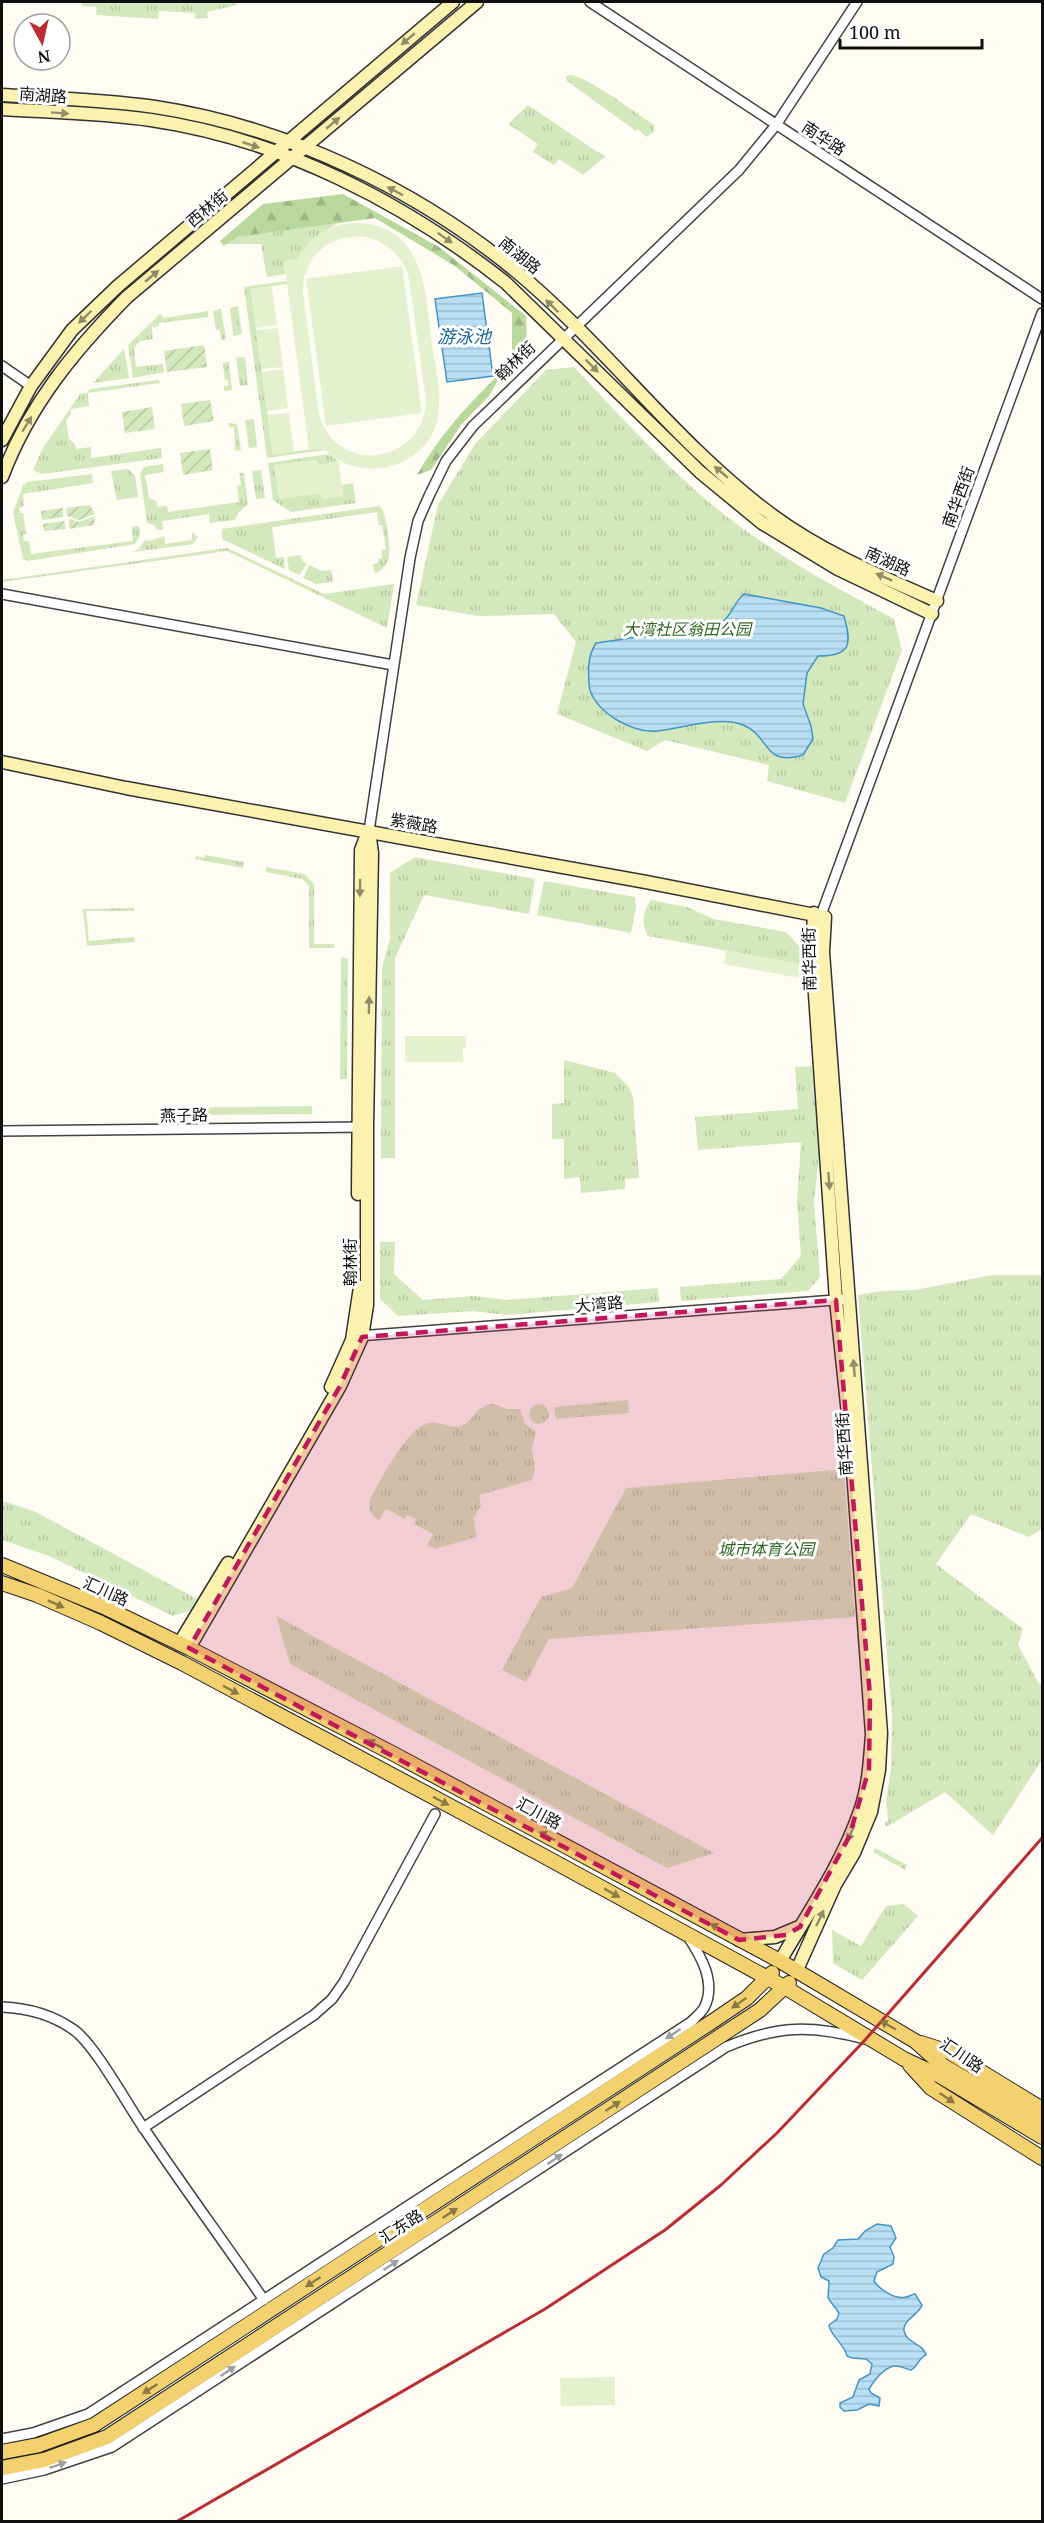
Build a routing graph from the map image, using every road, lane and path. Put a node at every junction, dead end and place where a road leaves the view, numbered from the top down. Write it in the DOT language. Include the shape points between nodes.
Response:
graph roads {
  1 [pos="453,2"];
  2 [pos="477,2"];
  3 [pos="590,2"];
  4 [pos="858,2"];
  5 [pos="2,95"];
  6 [pos="2,109"];
  7 [pos="776,125"];
  8 [pos="286,142"];
  9 [pos="303,148"];
  10 [pos="275,153"];
  11 [pos="291,158"];
  12 [pos="1042,299"];
  13 [pos="1042,313"];
  14 [pos="575,327"];
  15 [pos="564,338"];
  16 [pos="2,366"];
  17 [pos="31,386"];
  18 [pos="2,440"];
  19 [pos="2,477"];
  20 [pos="2,594"];
  21 [pos="938,601"];
  22 [pos="932,614"];
  23 [pos="393,665"];
  24 [pos="2,762"];
  25 [pos="369,831"];
  26 [pos="818,914"];
  27 [pos="362,1127"];
  28 [pos="2,1131"];
  29 [pos="842,1300"];
  30 [pos="357,1336"];
  31 [pos="2,1565"];
  32 [pos="2,1583"];
  33 [pos="184,1646"];
  34 [pos="435,1814"];
  35 [pos="800,1927"];
  36 [pos="686,1933"];
  37 [pos="739,1940"];
  38 [pos="780,1961"];
  39 [pos="796,1972"];
  40 [pos="768,1978"];
  41 [pos="786,1988"];
  42 [pos="2,2007"];
  43 [pos="915,2041"];
  44 [pos="875,2042"];
  45 [pos="904,2059"];
  46 [pos="1042,2109"];
  47 [pos="1042,2124"];
  48 [pos="143,2128"];
  49 [pos="1042,2137"];
  50 [pos="1042,2158"];
  51 [pos="264,2300"];
  52 [pos="2,2439"];
  53 [pos="2,2452"];
  54 [pos="2,2468"];
  55 [pos="2,2479"];
  1 -- 8 [label="main road, 西林街, one-way"];
  9 -- 2 [label="main road, 西林街, one-way"];
  3 -- 7 [label="street, 南华路"];
  4 -- 7 [label="street, 翰林街"];
  5 -- 8 [label="main road, 南湖路" via="155,107 220,121"];
  6 -- 10 [label="main road, 南湖路, one-way" via="151,120"];
  7 -- 12 [label="street, 南华路"];
  7 -- 14 [label="street, 翰林街" via="739,170"];
  8 -- 9 [label="main road, 南湖路"];
  8 -- 10 [label="main road, 西林街"];
  9 -- 11 [label="main road, 西林街"];
  14 -- 9 [label="main road, 南湖路, one-way" via="518,273 452,224 350,167"];
  10 -- 11 [label="main road, 南湖路"];
  10 -- 17 [label="main road, 西林街, one-way" via="118,286 72,330"];
  11 -- 15 [label="main road, 南湖路, one-way" via="382,200 441,235 506,283"];
  19 -- 11 [label="main road, 西林街, one-way" via="23,429 83,342 127,297"];
  13 -- 21 [label="street, 南华西街"];
  14 -- 15 [label="street, 翰林街"];
  21 -- 14 [label="main road, 南湖路, one-way" via="843,559 772,515 712,465"];
  15 -- 22 [label="main road, 南湖路, one-way" via="700,472 762,523 838,569"];
  15 -- 23 [label="street, 翰林街" via="485,412 446,461 418,521"];
  16 -- 17 [label="street"];
  17 -- 18 [label="main road, 西林街"];
  20 -- 23 [label="street"];
  21 -- 22 [label="street, 南华西街"];
  22 -- 26 [label="street, 南华西街"];
  23 -- 25 [label="street, 翰林街"];
  24 -- 25 [label="main road, 紫薇路"];
  25 -- 26 [label="main road, 紫薇路"];
  25 -- 27 [label="main road, 翰林街" via="372,853"];
  26 -- 29 [label="main road, 南华西街" via="825,916 823,952"];
  27 -- 28 [label="street, 燕子路"];
  27 -- 30 [label="main road, 翰林街" via="367,1305"];
  29 -- 30 [label="street, 大湾路"];
  29 -- 35 [label="main road, 南华西街, one-way" via="872,1734 861,1810"];
  39 -- 29 [label="main road, 南华西街, one-way" via="864,1832 879,1770 880,1696"];
  30 -- 33 [label="main road, 翰林街" via="340,1386"];
  31 -- 33 [label="main road, 汇川路" via="104,1607"];
  32 -- 36 [label="main road, 汇川路, one-way" via="101,1623 182,1663"];
  37 -- 33 [label="main road, 汇川路, one-way"];
  34 -- 48 [label="street" via="332,1999 314,2015"];
  35 -- 37 [label="main road" via="775,1937"];
  35 -- 38 [label="main road, 南华西街"];
  36 -- 40 [label="main road, 汇川路"];
  36 -- 51 [label="street, one-way" via="700,1955 709,1989 704,2007 691,2022"];
  37 -- 38 [label="main road, 汇川路"];
  38 -- 39 [label="main road, 汇川路"];
  38 -- 40 [label="main road, 汇东路"];
  39 -- 41 [label="main road, 汇东路"];
  43 -- 39 [label="main road, 汇川路, one-way"];
  40 -- 41 [label="main road, 汇川路"];
  40 -- 53 [label="main road, 汇东路, one-way" via="713,2021 94,2426 39,2445"];
  41 -- 44 [label="main road, 汇川路"];
  54 -- 41 [label="main road, 汇东路, one-way" via="44,2460 107,2438 760,2010"];
  42 -- 48 [label="street" via="49,2016 76,2031"];
  43 -- 46 [label="main road" via="950,2052"];
  43 -- 47 [label="main road, 汇川路" via="942,2065"];
  44 -- 45 [label="main road, 汇川路"];
  55 -- 44 [label="street, one-way" via="44,2470 112,2447 726,2047 782,2029 838,2032"];
  45 -- 49 [label="main road, 汇川路"];
  45 -- 50 [label="main road, one-way" via="931,2088"];
  48 -- 51 [label="street"];
  51 -- 52 [label="street" via="88,2414"];
}
